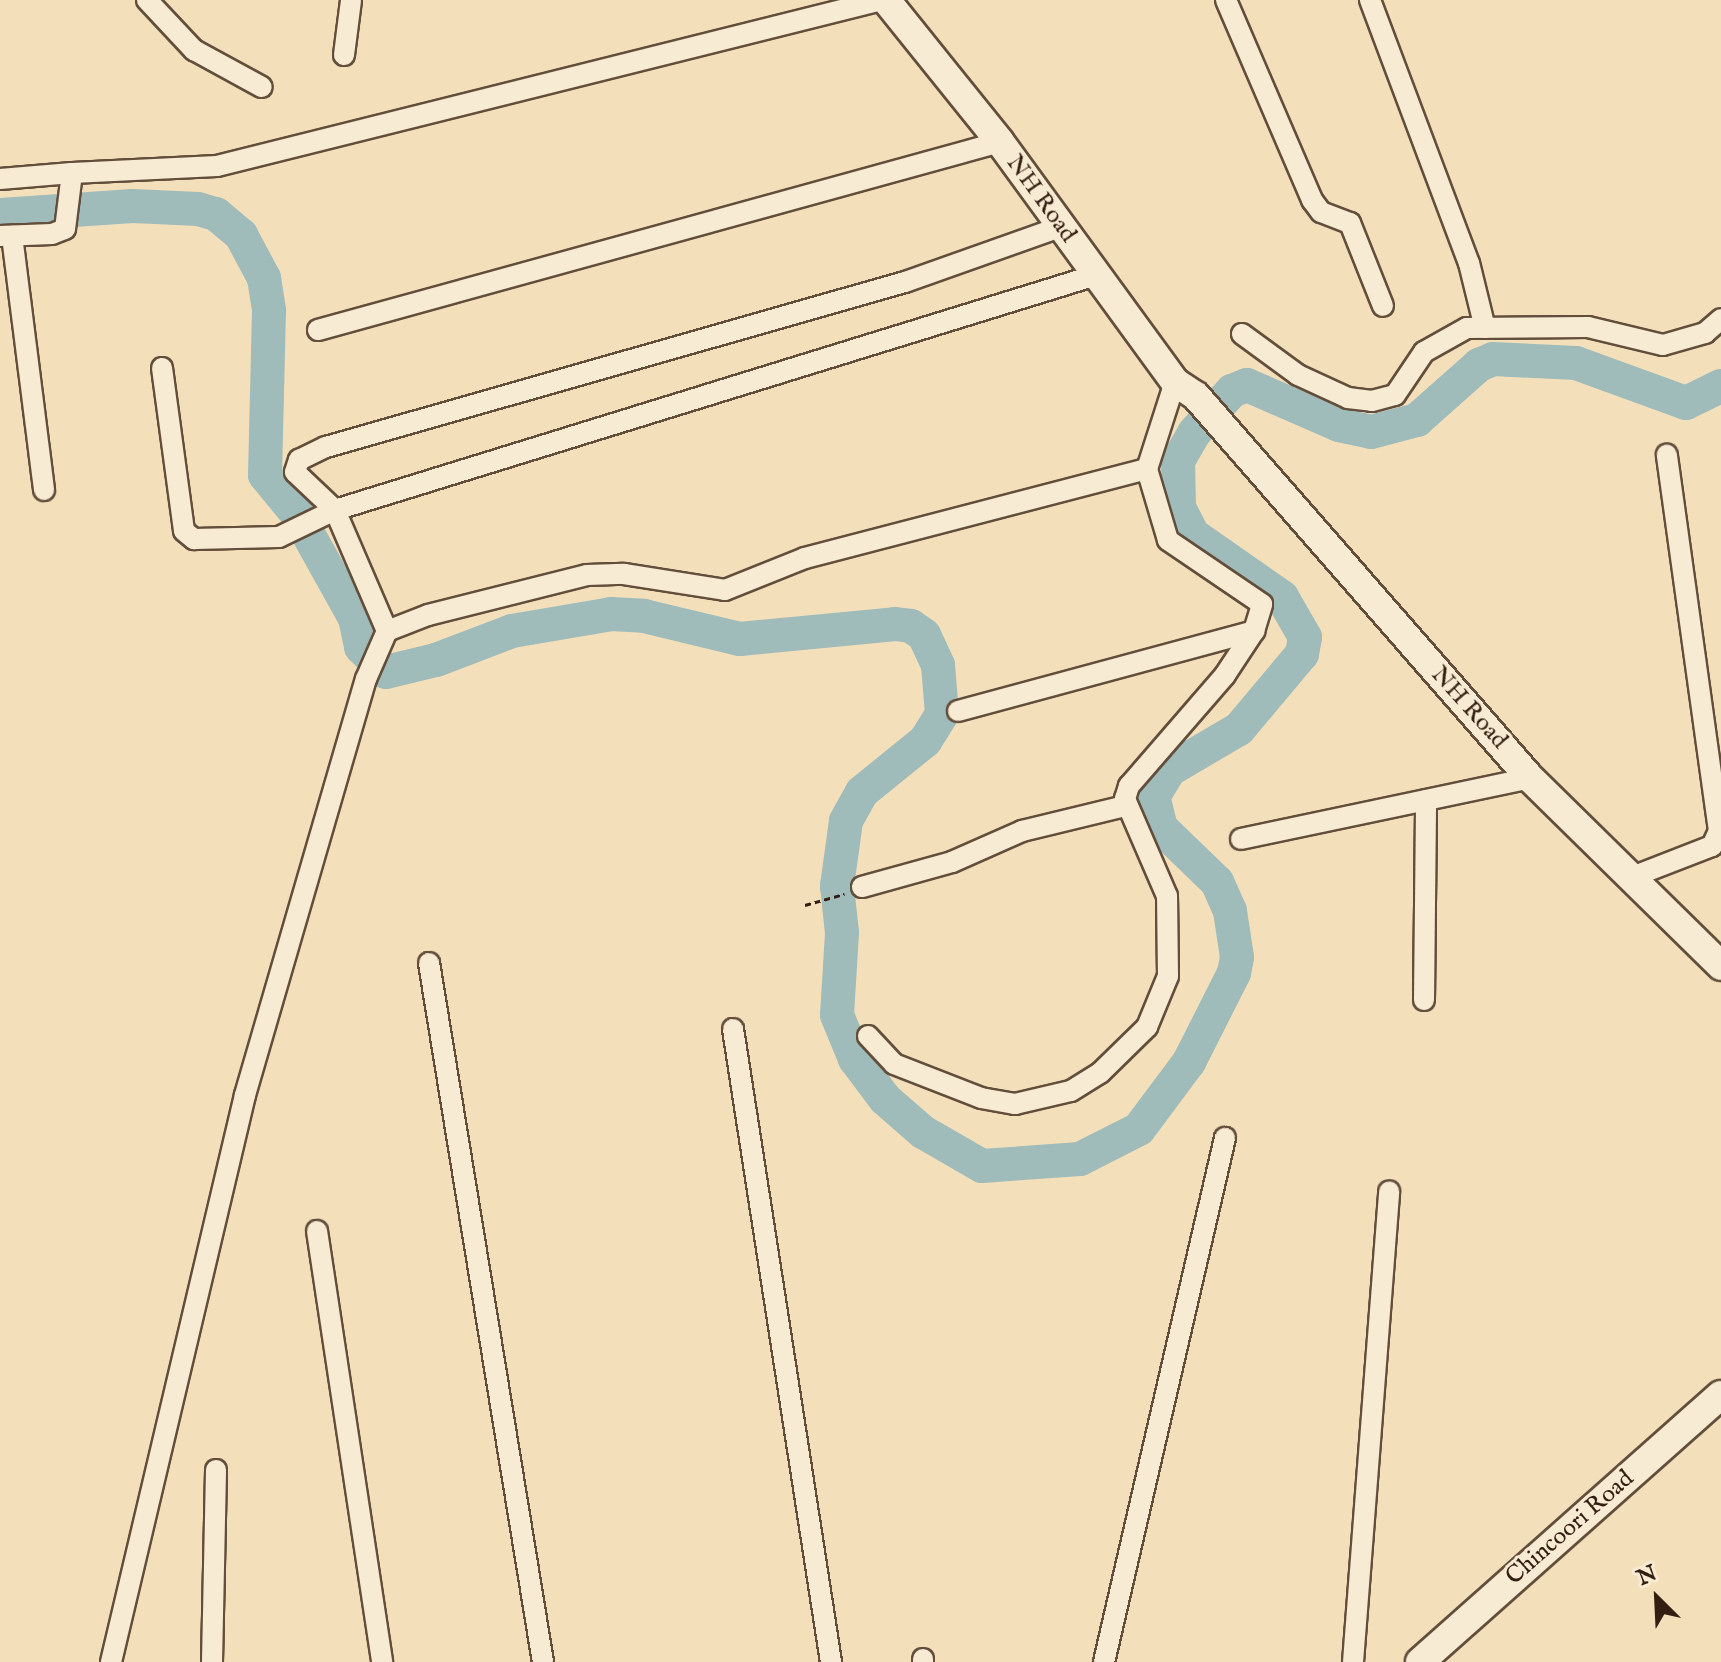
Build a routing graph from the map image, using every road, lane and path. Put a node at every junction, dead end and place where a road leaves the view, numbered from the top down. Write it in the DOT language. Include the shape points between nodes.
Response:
graph roads {
  1 [pos="147,0"];
  2 [pos="351,0"];
  3 [pos="884,0"];
  4 [pos="1226,0"];
  5 [pos="1370,0"];
  6 [pos="344,55"];
  7 [pos="262,87"];
  8 [pos="1000,142"];
  9 [pos="71,178"];
  10 [pos="0,179"];
  11 [pos="1060,227"];
  12 [pos="6,236"];
  13 [pos="1096,275"];
  14 [pos="1383,306"];
  15 [pos="1721,319"];
  16 [pos="1485,328"];
  17 [pos="318,330"];
  18 [pos="1242,334"];
  19 [pos="162,368"];
  20 [pos="1185,389"];
  21 [pos="1667,455"];
  22 [pos="1147,469"];
  23 [pos="44,490"];
  24 [pos="327,514"];
  25 [pos="1254,631"];
  26 [pos="384,635"];
  27 [pos="958,711"];
  28 [pos="1530,778"];
  29 [pos="1426,800"];
  30 [pos="1125,806"];
  31 [pos="1241,839"];
  32 [pos="1632,877"];
  33 [pos="862,887"];
  34 [pos="805,905"];
  35 [pos="429,963"];
  36 [pos="1721,966"];
  37 [pos="1424,1000"];
  38 [pos="733,1029"];
  39 [pos="868,1036"];
  40 [pos="1225,1138"];
  41 [pos="1389,1191"];
  42 [pos="317,1231"];
  43 [pos="1721,1395"];
  44 [pos="216,1470"];
  45 [pos="1433,1658"];
  46 [pos="111,1662"];
  47 [pos="212,1662"];
  48 [pos="382,1662"];
  49 [pos="543,1662"];
  50 [pos="831,1662"];
  51 [pos="1104,1662"];
  52 [pos="1353,1662"];
  1 -- 7 [label="street" via="194,50"];
  2 -- 6 [label="street"];
  3 -- 8 [label="main road, NH Road"];
  3 -- 9 [label="street" via="217,166"];
  4 -- 14 [label="street" via="1312,200 1321,212 1350,223"];
  5 -- 16 [label="street" via="1469,263"];
  8 -- 11 [label="main road, NH Road"];
  8 -- 17 [label="street"];
  9 -- 10 [label="street" via="51,174"];
  9 -- 12 [label="street" via="68,223 59,233"];
  11 -- 13 [label="main road, NH Road"];
  11 -- 24 [label="street" via="905,282 326,447 299,460 295,472"];
  12 -- 23 [label="street"];
  13 -- 20 [label="main road, NH Road"];
  13 -- 24 [label="street"];
  15 -- 16 [label="street" via="1705,333 1663,345 1588,327"];
  16 -- 18 [label="street" via="1467,328 1443,339 1414,364 1395,395 1372,401 1348,398 1298,375"];
  19 -- 24 [label="street" via="179,519 188,537 263,538"];
  20 -- 22 [label="street"];
  20 -- 28 [label="main road, NH Road"];
  21 -- 32 [label="street" via="1719,831 1712,846"];
  22 -- 25 [label="street" via="1168,540 1262,604"];
  22 -- 26 [label="street" via="805,558 725,590 624,574 587,575 428,615"];
  24 -- 26 [label="street"];
  25 -- 27 [label="street"];
  25 -- 30 [label="street" via="1225,675 1129,786"];
  26 -- 46 [label="street" via="366,679 245,1095"];
  28 -- 29 [label="street"];
  28 -- 32 [label="main road, NH Road"];
  29 -- 31 [label="street"];
  29 -- 37 [label="street"];
  30 -- 33 [label="street" via="1022,831 952,862"];
  30 -- 39 [label="street" via="1167,896 1170,958 1147,1027 1100,1073 1071,1091 1015,1104 981,1098 894,1064"];
  32 -- 36 [label="main road, NH Road"];
  33 -- 34 [label="path"];
  35 -- 49 [label="street"];
  38 -- 50 [label="street"];
  40 -- 51 [label="street"];
  41 -- 52 [label="street"];
  42 -- 48 [label="street"];
  43 -- 45 [label="main road, Chincoori Road"];
  44 -- 47 [label="street"];
}
